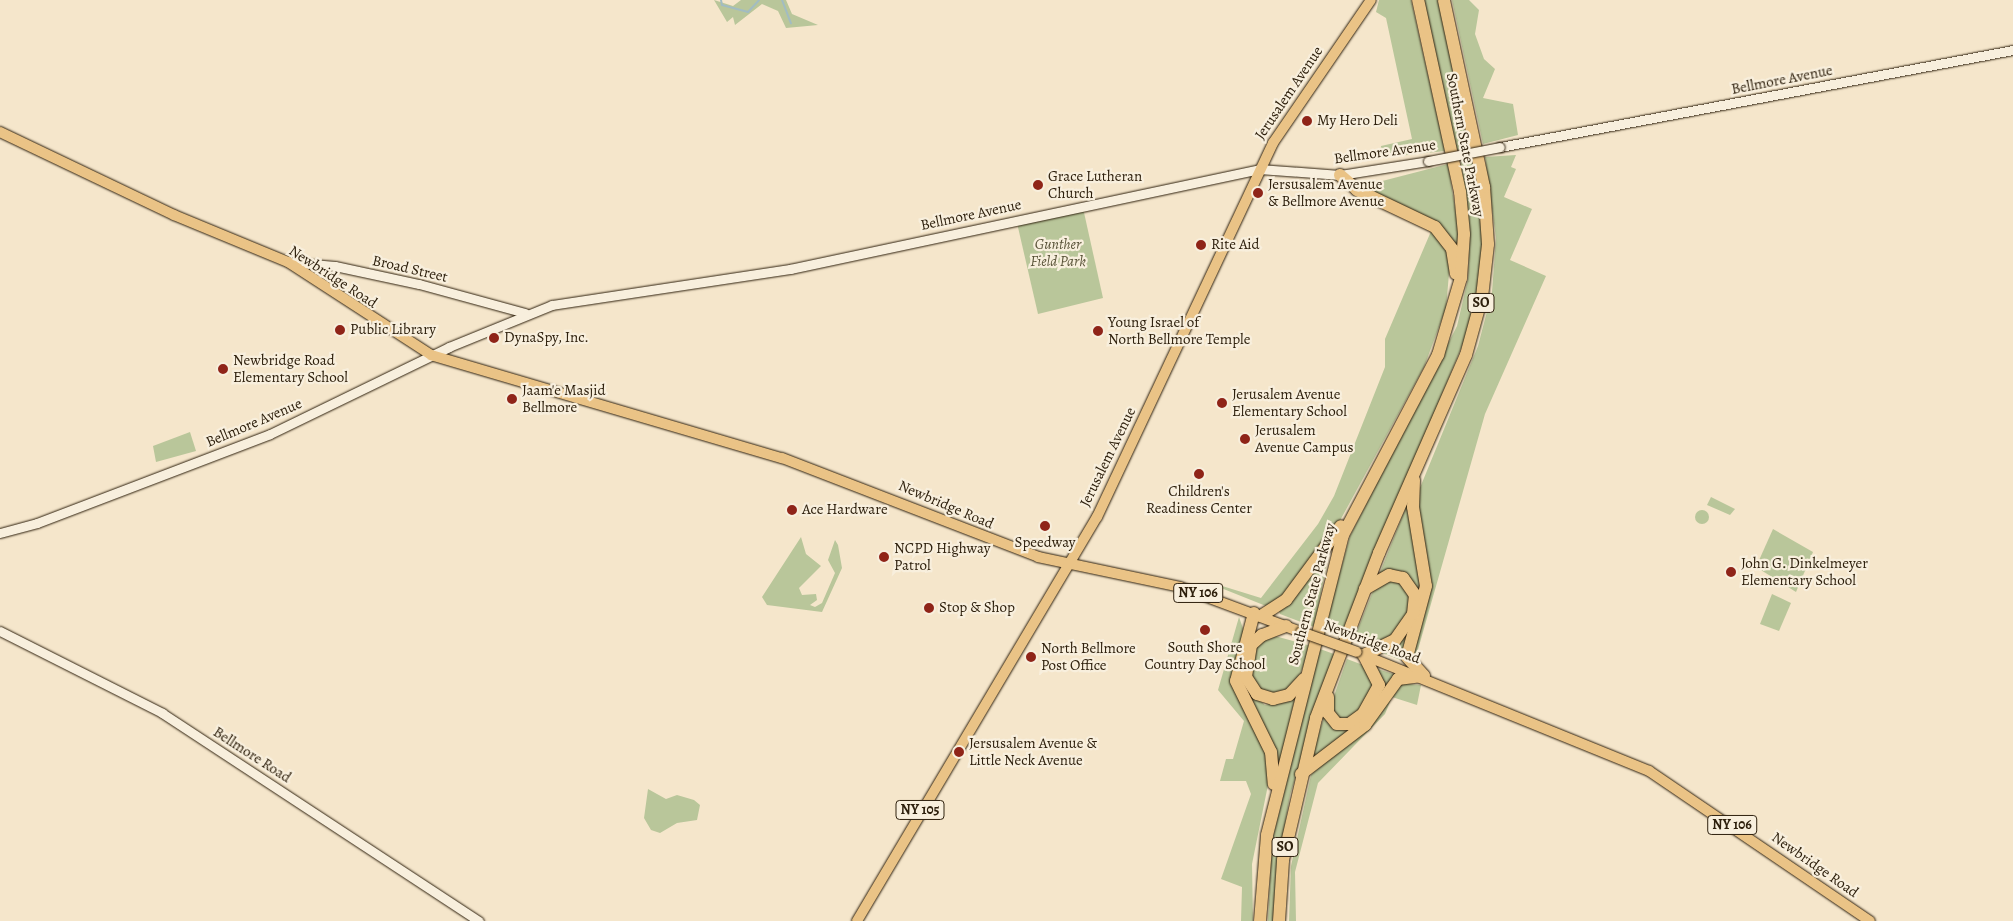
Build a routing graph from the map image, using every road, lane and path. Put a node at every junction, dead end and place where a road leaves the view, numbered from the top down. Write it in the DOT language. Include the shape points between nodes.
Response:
graph roads {
  1 [pos="1371,0"];
  2 [pos="1418,0"];
  3 [pos="1444,0"];
  4 [pos="2013,50"];
  5 [pos="0,132"];
  6 [pos="1259,169"];
  7 [pos="1340,175"];
  8 [pos="288,262"];
  9 [pos="1454,311"];
  10 [pos="525,313"];
  11 [pos="431,355"];
  12 [pos="1414,476"];
  13 [pos="1371,477"];
  14 [pos="0,533"];
  15 [pos="1069,563"];
  16 [pos="1365,589"];
  17 [pos="1258,614"];
  18 [pos="1286,626"];
  19 [pos="0,631"];
  20 [pos="1361,653"];
  21 [pos="1308,673"];
  22 [pos="1424,676"];
  23 [pos="1328,688"];
  24 [pos="1301,774"];
  25 [pos="1273,809"];
  26 [pos="478,921"];
  27 [pos="857,921"];
  28 [pos="1260,921"];
  29 [pos="1279,921"];
  30 [pos="1870,921"];
  1 -- 6 [label="main road, Jerusalem Avenue"];
  2 -- 9 [label="highway, Southern State Parkway / SO" via="1463,214 1464,257"];
  3 -- 12 [label="highway, Southern State Parkway / SO" via="1484,187 1487,261 1466,355"];
  4 -- 7 [label="main road, Bellmore Avenue, bridge"];
  5 -- 8 [label="main road, Newbridge Road" via="174,215"];
  6 -- 7 [label="main road, Bellmore Avenue"];
  6 -- 10 [label="main road, Bellmore Avenue" via="790,269 588,298"];
  6 -- 15 [label="main road, Jerusalem Avenue" via="1108,496"];
  7 -- 9 [label="highway" via="1357,190 1442,234 1456,260"];
  8 -- 10 [label="main road, Broad Street" via="335,266 419,284"];
  8 -- 11 [label="main road, Newbridge Road"];
  9 -- 13 [label="highway, Southern State Parkway / SO" via="1438,355"];
  10 -- 11 [label="main road, Bellmore Avenue"];
  11 -- 14 [label="main road, Bellmore Avenue" via="270,434 37,524"];
  11 -- 15 [label="main road, Newbridge Road" via="782,458 1006,546"];
  12 -- 16 [label="highway, Southern State Parkway / SO"];
  12 -- 22 [label="highway" via="1413,507 1426,586 1408,657"];
  13 -- 17 [label="highway" via="1320,558 1280,606"];
  13 -- 21 [label="highway, Southern State Parkway / SO" via="1343,535"];
  15 -- 17 [label="main road, Newbridge Road / NY 106" via="1180,587"];
  15 -- 27 [label="main road, Jerusalem Avenue / NY 105"];
  16 -- 20 [label="highway" via="1395,575 1409,582 1415,603 1395,640"];
  16 -- 23 [label="highway, Southern State Parkway / SO"];
  17 -- 18 [label="main road, Newbridge Road / NY 106"];
  17 -- 25 [label="highway" via="1236,681 1271,752"];
  18 -- 20 [label="main road, Newbridge Road / NY 106, bridge"];
  18 -- 21 [label="highway" via="1262,635 1251,646 1246,665 1249,685 1265,698 1279,699 1293,692"];
  19 -- 26 [label="main road, Bellmore Road" via="162,713"];
  20 -- 22 [label="main road, Newbridge Road / NY 106"];
  20 -- 23 [label="highway" via="1379,685 1363,714 1349,724 1332,720"];
  21 -- 25 [label="highway, Southern State Parkway / SO"];
  22 -- 24 [label="highway" via="1398,679 1364,725"];
  22 -- 30 [label="main road, Newbridge Road / NY 106" via="1649,771"];
  23 -- 24 [label="highway, Southern State Parkway / SO"];
  24 -- 29 [label="highway, Southern State Parkway / SO" via="1283,860"];
  25 -- 28 [label="highway, Southern State Parkway / SO" via="1261,866"];
}
